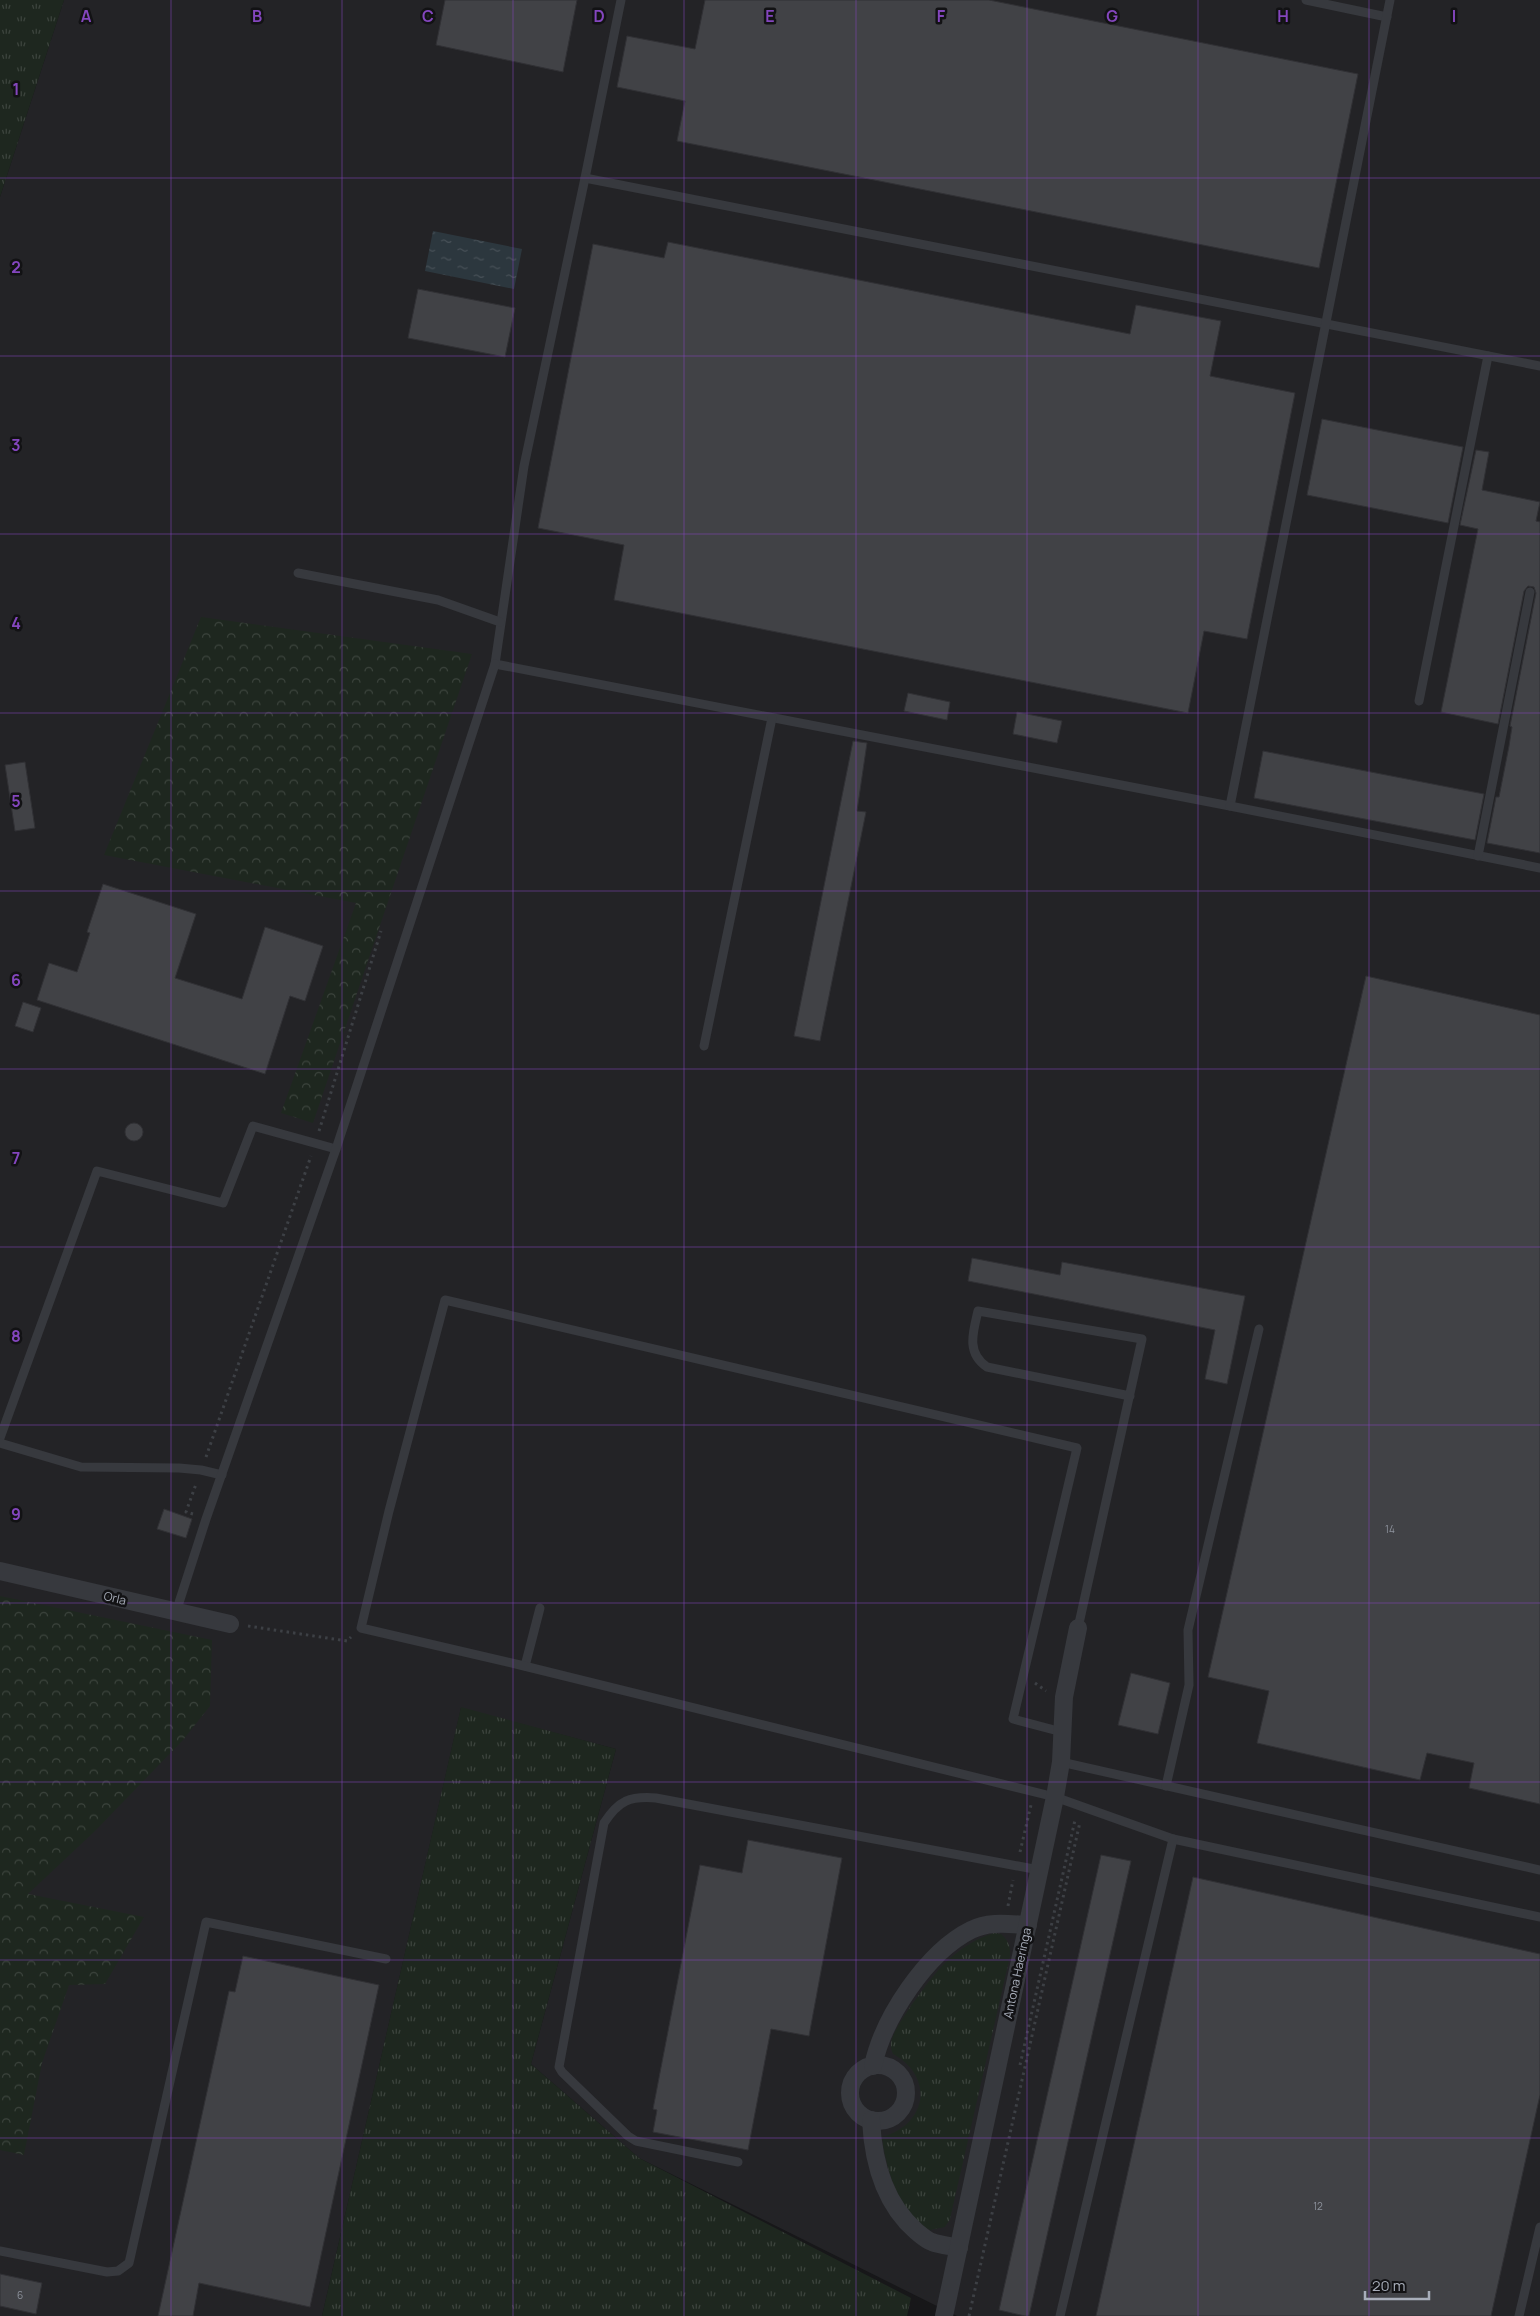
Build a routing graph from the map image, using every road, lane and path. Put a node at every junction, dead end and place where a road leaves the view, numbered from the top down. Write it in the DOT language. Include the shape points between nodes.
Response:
graph roads {
  1 [pos="621,0"];
  2 [pos="1306,0"];
  3 [pos="1390,0"];
  4 [pos="1387,17"];
  5 [pos="585,178"];
  6 [pos="1326,324"];
  7 [pos="1488,356"];
  8 [pos="1540,366"];
  9 [pos="298,573"];
  10 [pos="1530,592"];
  11 [pos="500,622"];
  12 [pos="495,664"];
  13 [pos="1419,701"];
  14 [pos="772,718"];
  15 [pos="1230,806"];
  16 [pos="1478,856"];
  17 [pos="1540,868"];
  18 [pos="381,931"];
  19 [pos="704,1046"];
  20 [pos="315,1143"];
  21 [pos="336,1149"];
  22 [pos="1259,1330"];
  23 [pos="1130,1396"];
  24 [pos="0,1438"];
  25 [pos="0,1443"];
  26 [pos="201,1470"];
  27 [pos="222,1475"];
  28 [pos="206,1519"];
  29 [pos="0,1571"];
  30 [pos="540,1608"];
  31 [pos="176,1612"];
  32 [pos="230,1624"];
  33 [pos="361,1628"];
  34 [pos="1078,1628"];
  35 [pos="525,1666"];
  36 [pos="1062,1732"];
  37 [pos="1060,1762"];
  38 [pos="1166,1786"];
  39 [pos="1055,1796"];
  40 [pos="1081,1806"];
  41 [pos="1173,1839"];
  42 [pos="1039,1870"];
  43 [pos="1540,1870"];
  44 [pos="1540,1918"];
  45 [pos="1028,1925"];
  46 [pos="386,1959"];
  47 [pos="873,2066"];
  48 [pos="1017,2075"];
  49 [pos="871,2120"];
  50 [pos="738,2162"];
  51 [pos="1540,2227"];
  52 [pos="958,2248"];
  53 [pos="0,2251"];
  54 [pos="944,2316"];
  55 [pos="969,2316"];
  56 [pos="1060,2316"];
  57 [pos="1519,2316"];
  1 -- 5 [label="lane"];
  2 -- 4 [label="lane"];
  3 -- 4 [label="lane"];
  4 -- 6 [label="lane"];
  5 -- 6 [label="lane"];
  5 -- 11 [label="lane" via="524,466"];
  6 -- 7 [label="lane"];
  6 -- 15 [label="lane"];
  7 -- 8 [label="lane"];
  7 -- 13 [label="lane"];
  9 -- 11 [label="lane" via="438,600"];
  10 -- 16 [label="lane"];
  11 -- 12 [label="lane"];
  12 -- 14 [label="lane"];
  12 -- 21 [label="lane"];
  14 -- 15 [label="lane"];
  14 -- 19 [label="lane"];
  15 -- 16 [label="lane"];
  16 -- 17 [label="lane"];
  18 -- 20 [label="path"];
  20 -- 21 [label="lane"];
  20 -- 24 [label="lane" via="253,1126 223,1203 97,1171"];
  20 -- 26 [label="path"];
  21 -- 27 [label="lane"];
  22 -- 38 [label="lane" via="1188,1630 1189,1685"];
  23 -- 23 [label="lane" via="1142,1339 978,1311 972,1348 979,1362 988,1367"];
  23 -- 34 [label="lane"];
  25 -- 26 [label="lane" via="81,1467"];
  26 -- 27 [label="lane"];
  26 -- 28 [label="path" via="186,1512"];
  27 -- 28 [label="lane"];
  28 -- 31 [label="lane"];
  29 -- 31 [label="street, Orla"];
  30 -- 35 [label="lane"];
  31 -- 32 [label="street, Orla"];
  32 -- 33 [label="path" via="347,1641"];
  33 -- 35 [label="lane"];
  33 -- 36 [label="lane" via="445,1300 1078,1448 1013,1719"];
  34 -- 36 [label="street, Antona Haeringa" via="1064,1697"];
  35 -- 39 [label="lane"];
  36 -- 37 [label="street, Antona Haeringa"];
  37 -- 38 [label="lane"];
  37 -- 39 [label="street, Antona Haeringa"];
  38 -- 43 [label="lane"];
  39 -- 40 [label="lane"];
  39 -- 42 [label="street, Antona Haeringa"];
  40 -- 41 [label="lane"];
  40 -- 48 [label="path"];
  40 -- 55 [label="path"];
  41 -- 44 [label="lane"];
  41 -- 56 [label="lane"];
  42 -- 45 [label="street, Antona Haeringa"];
  42 -- 50 [label="lane" via="656,1798 639,1797 619,1804 604,1822 559,2067 636,2141"];
  45 -- 47 [label="street" via="994,1923 979,1927 936,1956 886,2028 877,2045"];
  45 -- 52 [label="street, Antona Haeringa"];
  46 -- 53 [label="lane" via="206,1922 129,2263 118,2272 107,2272"];
  47 -- 49 [label="street" via="855,2077 850,2095 858,2112"];
  47 -- 49 [label="street" via="889,2067 897,2072 906,2088 906,2097 903,2106 891,2118"];
  49 -- 52 [label="street" via="872,2148 893,2205 908,2224 931,2242"];
  51 -- 57 [label="lane"];
  52 -- 54 [label="street, Antona Haeringa"];
}
